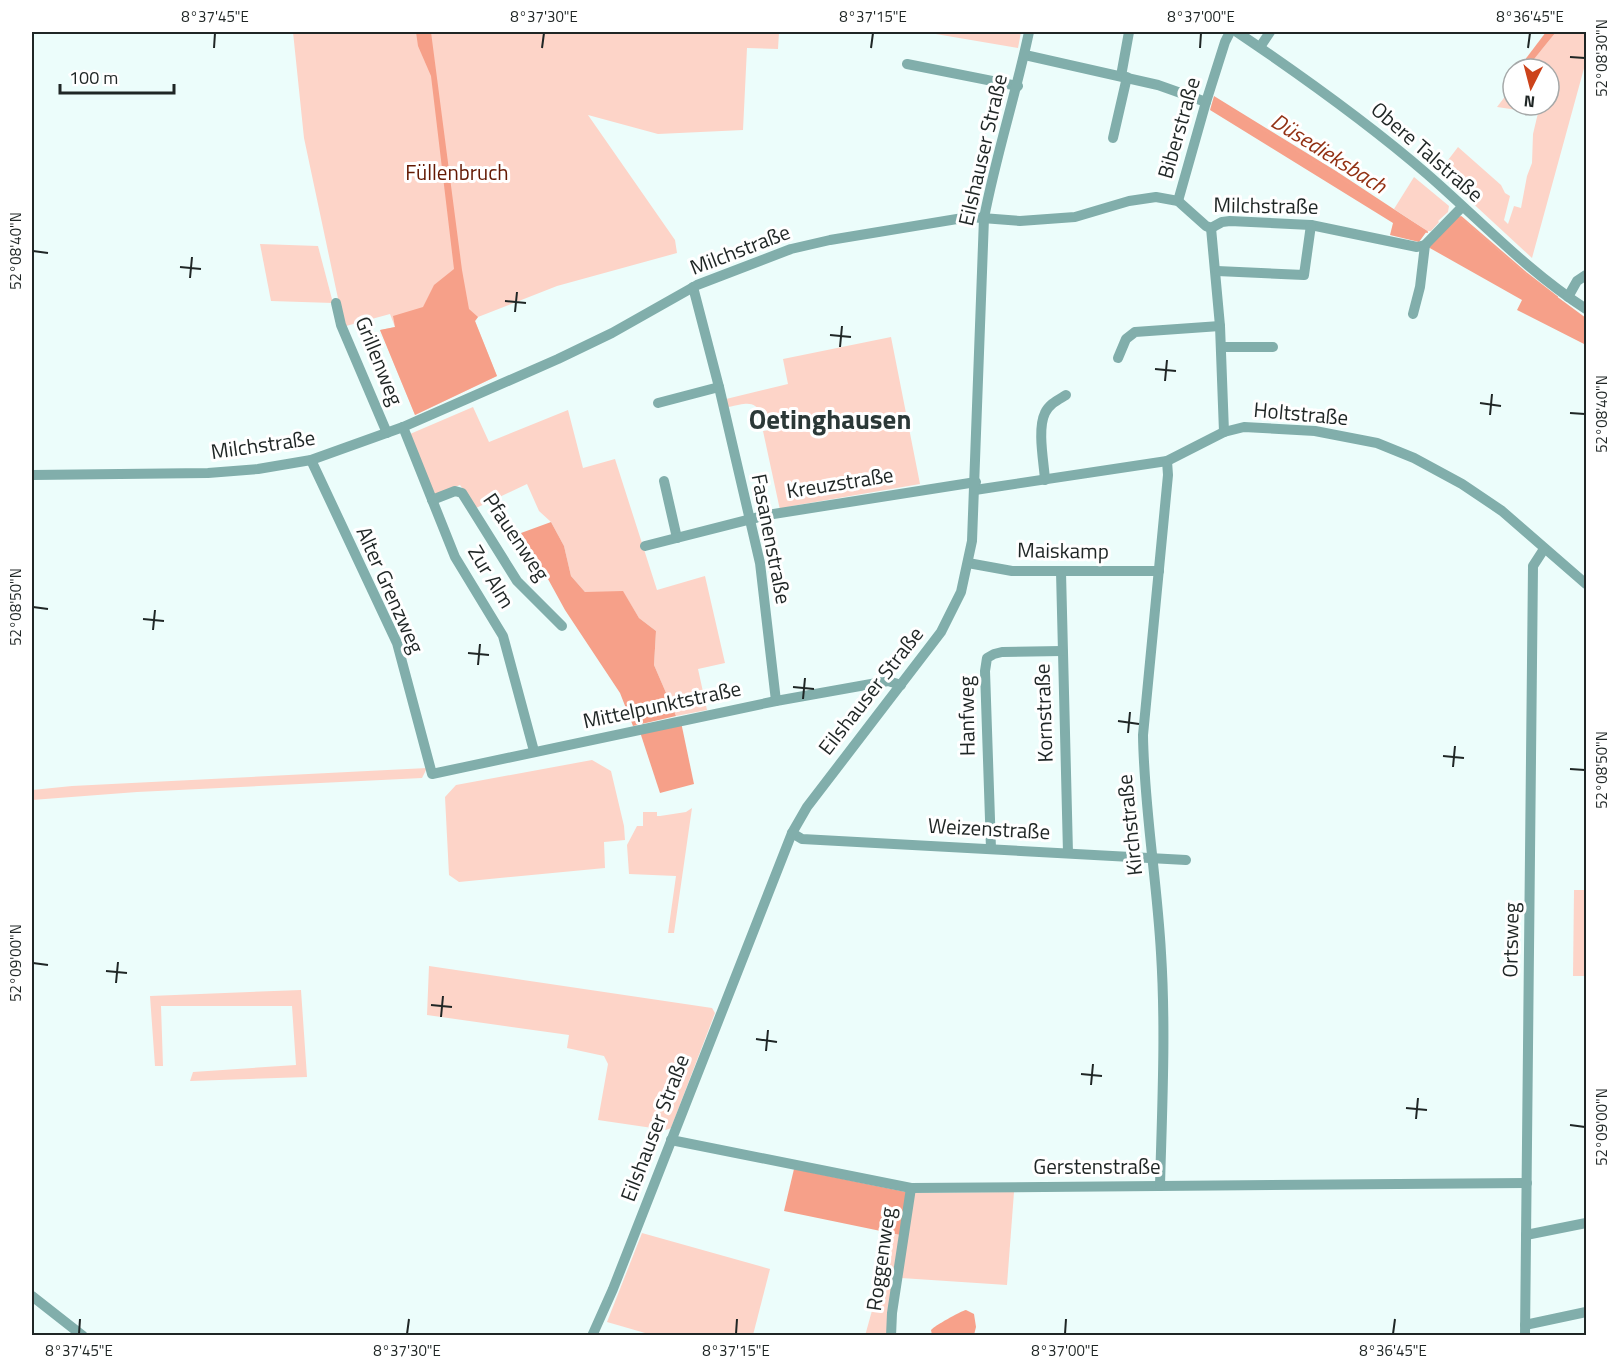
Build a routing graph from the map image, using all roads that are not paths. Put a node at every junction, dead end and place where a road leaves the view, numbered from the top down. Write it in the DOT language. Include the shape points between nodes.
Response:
graph roads {
  1 [pos="1029,32"];
  2 [pos="1129,32"];
  3 [pos="1230,32"];
  4 [pos="1237,32"];
  5 [pos="1270,32"];
  6 [pos="1260,47"];
  7 [pos="1025,54"];
  8 [pos="907,64"];
  9 [pos="1124,76"];
  10 [pos="1018,86"];
  11 [pos="1206,102"];
  12 [pos="1113,138"];
  13 [pos="1178,201"];
  14 [pos="1462,207"];
  15 [pos="984,218"];
  16 [pos="1311,225"];
  17 [pos="1211,228"];
  18 [pos="1425,245"];
  19 [pos="1216,271"];
  20 [pos="1587,275"];
  21 [pos="693,287"];
  22 [pos="1568,297"];
  23 [pos="336,303"];
  24 [pos="1587,309"];
  25 [pos="1413,314"];
  26 [pos="1220,326"];
  27 [pos="1221,346"];
  28 [pos="1273,347"];
  29 [pos="1118,358"];
  30 [pos="718,387"];
  31 [pos="1066,395"];
  32 [pos="658,403"];
  33 [pos="403,427"];
  34 [pos="1224,432"];
  35 [pos="387,433"];
  36 [pos="311,460"];
  37 [pos="1167,461"];
  38 [pos="32,475"];
  39 [pos="1045,480"];
  40 [pos="664,481"];
  41 [pos="975,486"];
  42 [pos="432,500"];
  43 [pos="750,519"];
  44 [pos="677,538"];
  45 [pos="645,546"];
  46 [pos="1544,549"];
  47 [pos="968,562"];
  48 [pos="1159,571"];
  49 [pos="1061,572"];
  50 [pos="1587,584"];
  51 [pos="562,626"];
  52 [pos="1062,651"];
  53 [pos="901,685"];
  54 [pos="776,700"];
  55 [pos="534,752"];
  56 [pos="432,774"];
  57 [pos="792,833"];
  58 [pos="991,849"];
  59 [pos="1068,853"];
  60 [pos="1152,858"];
  61 [pos="1186,860"];
  62 [pos="671,1140"];
  63 [pos="1527,1183"];
  64 [pos="1160,1186"];
  65 [pos="911,1188"];
  66 [pos="1587,1222"];
  67 [pos="1526,1235"];
  68 [pos="32,1296"];
  69 [pos="1587,1312"];
  70 [pos="1525,1330"];
  71 [pos="83,1335"];
  72 [pos="592,1335"];
  73 [pos="891,1335"];
  1 -- 7 [label="street, Eilshauser Straße"];
  2 -- 9 [label="street"];
  3 -- 11 [label="street, Biberstraße"];
  4 -- 6 [label="street, Obere Talstraße"];
  5 -- 6 [label="street"];
  6 -- 14 [label="street, Obere Talstraße" via="1388,141"];
  7 -- 9 [label="street"];
  7 -- 10 [label="street, Eilshauser Straße"];
  8 -- 10 [label="street"];
  9 -- 11 [label="street"];
  9 -- 12 [label="street"];
  10 -- 15 [label="street, Eilshauser Straße"];
  11 -- 13 [label="street, Biberstraße"];
  13 -- 15 [label="street, Milchstraße" via="1146,197 1052,220"];
  13 -- 17 [label="street, Milchstraße"];
  14 -- 18 [label="street"];
  14 -- 22 [label="street, Obere Talstraße"];
  15 -- 21 [label="street, Milchstraße" via="969,217 791,249"];
  15 -- 41 [label="street, Eilshauser Straße"];
  16 -- 17 [label="street, Milchstraße" via="1230,221"];
  16 -- 18 [label="street, Milchstraße" via="1409,246"];
  16 -- 19 [label="street" via="1304,275"];
  17 -- 19 [label="street"];
  18 -- 25 [label="street"];
  19 -- 26 [label="street"];
  20 -- 22 [label="street"];
  21 -- 30 [label="street, Fasanenstraße"];
  21 -- 33 [label="street, Milchstraße" via="612,333"];
  22 -- 24 [label="street, Obere Talstraße"];
  23 -- 35 [label="street, Grillenweg" via="341,325"];
  26 -- 27 [label="street"];
  26 -- 29 [label="street" via="1136,332 1124,342"];
  27 -- 28 [label="street"];
  27 -- 34 [label="street"];
  30 -- 32 [label="street"];
  30 -- 43 [label="street, Fasanenstraße"];
  31 -- 39 [label="street" via="1050,405 1043,417"];
  33 -- 35 [label="street, Milchstraße"];
  33 -- 42 [label="street, Zur Alm"];
  34 -- 37 [label="street, Holtstraße"];
  34 -- 46 [label="street, Holtstraße" via="1244,427 1284,428 1377,443 1462,484 1502,511"];
  35 -- 36 [label="street, Milchstraße"];
  36 -- 38 [label="street, Milchstraße" via="208,473"];
  36 -- 56 [label="street, Alter Grenzweg" via="397,644"];
  37 -- 39 [label="street, Holtstraße"];
  37 -- 48 [label="street, Kirchstraße"];
  39 -- 41 [label="street, Holtstraße"];
  40 -- 44 [label="street"];
  41 -- 43 [label="street, Kreuzstraße"];
  41 -- 47 [label="street, Eilshauser Straße"];
  42 -- 51 [label="street, Pfauenweg" via="455,491 462,494 517,581"];
  42 -- 55 [label="street, Zur Alm" via="455,557 503,636"];
  43 -- 44 [label="street, Kreuzstraße"];
  43 -- 54 [label="street, Fasanenstraße" via="760,563"];
  44 -- 45 [label="street, Kreuzstraße"];
  46 -- 50 [label="street, Holtstraße"];
  46 -- 63 [label="street, Ortsweg" via="1533,566"];
  47 -- 49 [label="street, Maiskamp" via="1012,571"];
  47 -- 53 [label="street, Eilshauser Straße" via="951,614"];
  48 -- 49 [label="street, Maiskamp"];
  48 -- 60 [label="street, Kirchstraße" via="1143,735"];
  49 -- 52 [label="street, Kornstraße"];
  52 -- 58 [label="street, Hanfweg" via="1002,652 987,658"];
  52 -- 59 [label="street, Kornstraße"];
  53 -- 54 [label="street, Mittelpunktstraße" via="888,681"];
  53 -- 57 [label="street, Eilshauser Straße" via="807,807"];
  54 -- 55 [label="street, Mittelpunktstraße"];
  55 -- 56 [label="street, Mittelpunktstraße"];
  57 -- 58 [label="street, Weizenstraße" via="802,839"];
  57 -- 62 [label="street, Eilshauser Straße"];
  58 -- 59 [label="street, Weizenstraße"];
  59 -- 60 [label="street, Weizenstraße"];
  60 -- 61 [label="street, Weizenstraße"];
  60 -- 64 [label="street, Kirchstraße" via="1164,1010"];
  62 -- 65 [label="street, Gerstenstraße"];
  62 -- 72 [label="street, Eilshauser Straße"];
  63 -- 64 [label="street, Gerstenstraße"];
  63 -- 67 [label="street, Ortsweg"];
  64 -- 65 [label="street, Gerstenstraße"];
  65 -- 73 [label="street, Roggenweg"];
  66 -- 67 [label="street"];
  67 -- 70 [label="street, Ortsweg"];
  68 -- 71 [label="street"];
  69 -- 70 [label="street"];
}
